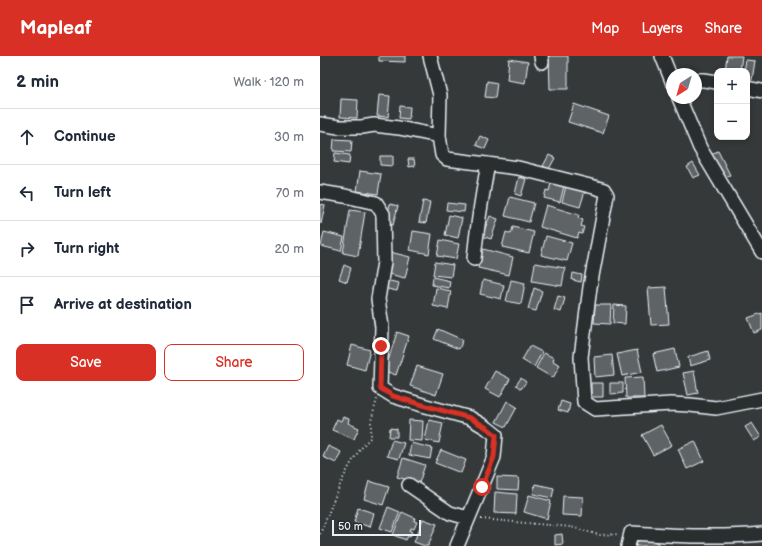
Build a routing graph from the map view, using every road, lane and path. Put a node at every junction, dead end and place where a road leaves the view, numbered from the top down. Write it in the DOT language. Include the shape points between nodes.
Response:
graph roads {
  1 [pos="430,56"];
  2 [pos="662,56"];
  3 [pos="667,68"];
  4 [pos="702,80"];
  5 [pos="714,82"];
  6 [pos="750,89"];
  7 [pos="762,91"];
  8 [pos="682,104"];
  9 [pos="320,124"];
  10 [pos="439,136"];
  11 [pos="488,164"];
  12 [pos="320,192"];
  13 [pos="762,252"];
  14 [pos="474,259"];
  15 [pos="380,388"];
  16 [pos="762,399"];
  17 [pos="409,485"];
  18 [pos="468,518"];
  19 [pos="630,533"];
  20 [pos="320,534"];
  21 [pos="762,534"];
  22 [pos="457,546"];
  23 [pos="628,546"];
  1 -- 10 [label="street" via="440,96"];
  2 -- 3 [label="street"];
  4 -- 5 [label="street"];
  6 -- 7 [label="street"];
  8 -- 13 [label="street" via="700,148"];
  9 -- 10 [label="street" via="339,127 374,125"];
  10 -- 11 [label="street" via="442,155 447,159"];
  11 -- 14 [label="street"];
  11 -- 16 [label="street" via="518,168 594,187 604,190 607,195 590,287 581,357 584,402 595,409 671,404 716,408"];
  12 -- 15 [label="street" via="376,203 383,214 384,262 378,299 382,327"];
  15 -- 18 [label="street" via="393,396 470,418 496,435 494,457"];
  15 -- 20 [label="path" via="371,421 371,437 348,469"];
  17 -- 18 [label="street" via="450,513"];
  18 -- 19 [label="path" via="571,527 599,535"];
  18 -- 22 [label="street"];
  19 -- 21 [label="street" via="706,536"];
  19 -- 23 [label="street"];
}
